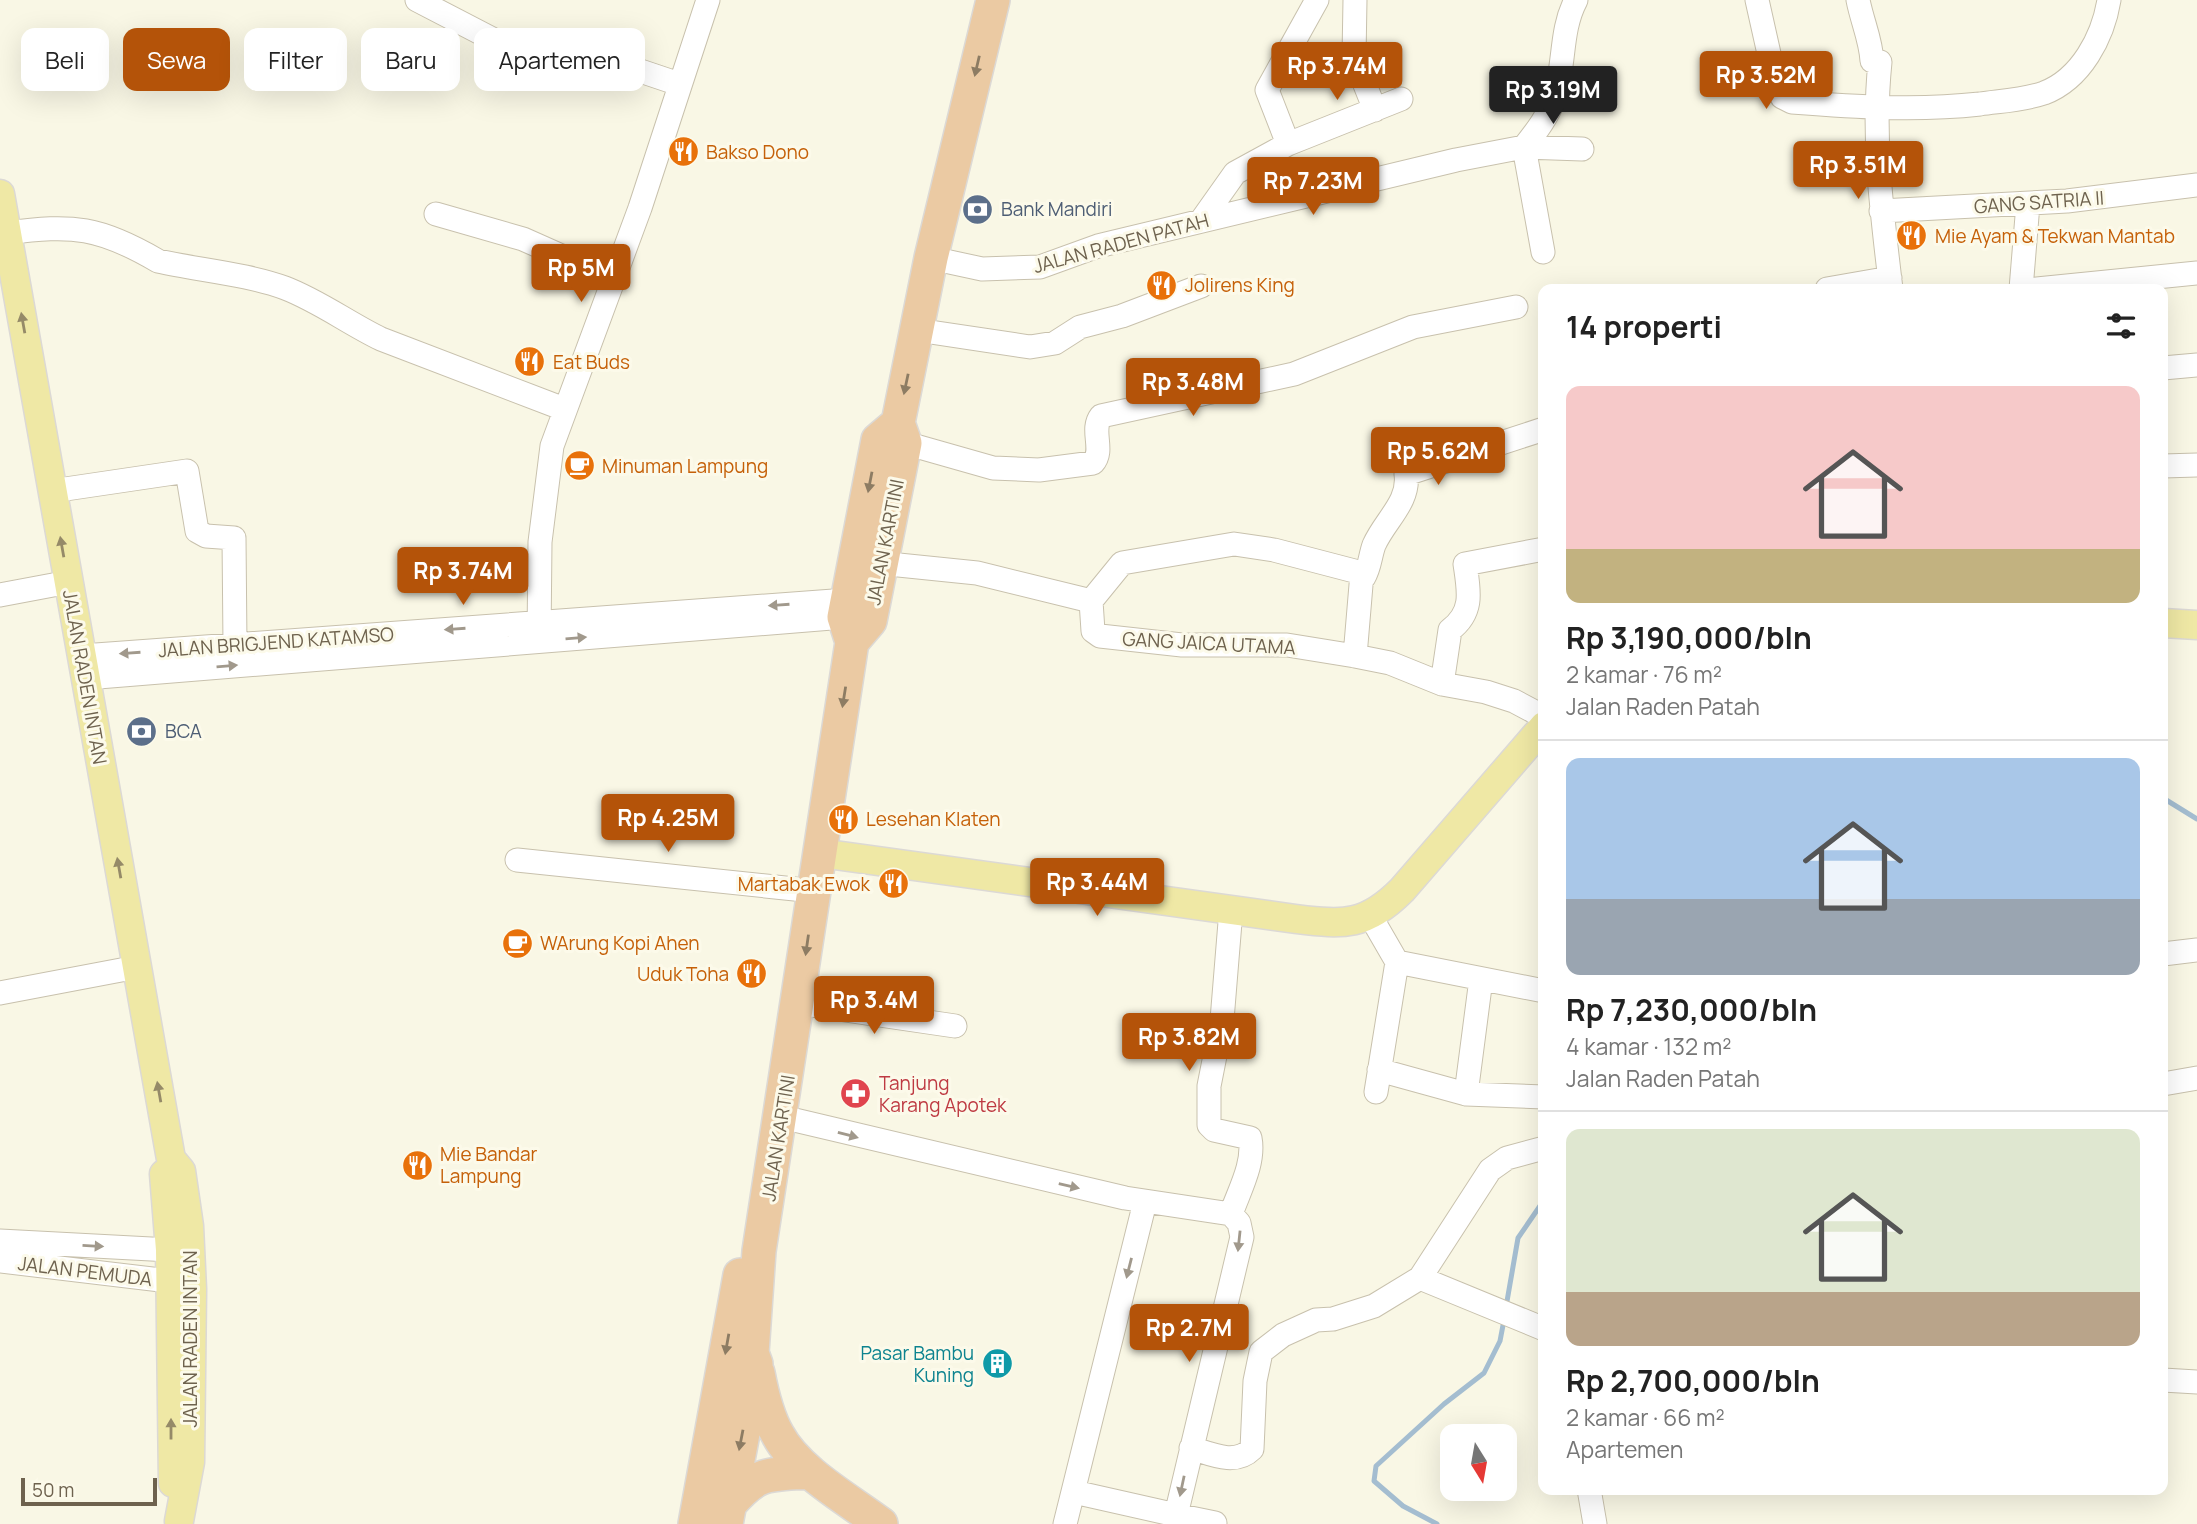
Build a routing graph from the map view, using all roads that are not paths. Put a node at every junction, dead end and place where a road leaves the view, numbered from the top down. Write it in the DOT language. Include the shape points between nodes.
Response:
graph roads {
  1 [pos="417,0"];
  2 [pos="708,0"];
  3 [pos="993,0"];
  4 [pos="1317,0"];
  5 [pos="1356,0"];
  6 [pos="1576,0"];
  7 [pos="1757,0"];
  8 [pos="1858,0"];
  9 [pos="2109,0"];
  10 [pos="679,85"];
  11 [pos="1401,99"];
  12 [pos="1875,109"];
  13 [pos="1375,110"];
  14 [pos="1288,144"];
  15 [pos="1524,147"];
  16 [pos="1582,149"];
  17 [pos="2197,185"];
  18 [pos="0,194"];
  19 [pos="2028,204"];
  20 [pos="1881,211"];
  21 [pos="436,214"];
  22 [pos="1201,221"];
  23 [pos="6,247"];
  24 [pos="1543,252"];
  25 [pos="931,258"];
  26 [pos="2197,273"];
  27 [pos="613,279"];
  28 [pos="1891,284"];
  29 [pos="2021,284"];
  30 [pos="2087,284"];
  31 [pos="1201,286"];
  32 [pos="1517,307"];
  33 [pos="917,330"];
  34 [pos="2197,365"];
  35 [pos="2168,368"];
  36 [pos="564,410"];
  37 [pos="1538,431"];
  38 [pos="901,433"];
  39 [pos="2197,465"];
  40 [pos="2168,466"];
  41 [pos="52,491"];
  42 [pos="1538,550"];
  43 [pos="880,564"];
  44 [pos="1364,578"];
  45 [pos="69,582"];
  46 [pos="0,595"];
  47 [pos="1091,601"];
  48 [pos="848,620"];
  49 [pos="2168,623"];
  50 [pos="2197,625"];
  51 [pos="539,632"];
  52 [pos="235,645"];
  53 [pos="1355,656"];
  54 [pos="84,667"];
  55 [pos="1441,684"];
  56 [pos="1538,714"];
  57 [pos="1538,733"];
  58 [pos="820,853"];
  59 [pos="517,860"];
  60 [pos="814,891"];
  61 [pos="1231,910"];
  62 [pos="1371,917"];
  63 [pos="2197,950"];
  64 [pos="2168,953"];
  65 [pos="1397,962"];
  66 [pos="137,967"];
  67 [pos="1481,979"];
  68 [pos="1538,990"];
  69 [pos="0,993"];
  70 [pos="798,1003"];
  71 [pos="955,1026"];
  72 [pos="2197,1078"];
  73 [pos="2168,1083"];
  74 [pos="1466,1094"];
  75 [pos="1538,1097"];
  76 [pos="782,1117"];
  77 [pos="1538,1150"];
  78 [pos="171,1159"];
  79 [pos="1145,1202"];
  80 [pos="1231,1214"];
  81 [pos="0,1241"];
  82 [pos="62,1244"];
  83 [pos="170,1250"];
  84 [pos="759,1251"];
  85 [pos="0,1261"];
  86 [pos="60,1267"];
  87 [pos="1420,1279"];
  88 [pos="169,1281"];
  89 [pos="1538,1327"];
  90 [pos="755,1364"];
  91 [pos="2168,1380"];
  92 [pos="2197,1382"];
  93 [pos="1191,1448"];
  94 [pos="810,1472"];
  95 [pos="1074,1492"];
  96 [pos="1590,1495"];
  97 [pos="728,1515"];
  98 [pos="1176,1515"];
  99 [pos="179,1523"];
  100 [pos="1215,1523"];
  101 [pos="695,1524"];
  102 [pos="881,1524"];
  103 [pos="1065,1524"];
  104 [pos="1595,1524"];
  1 -- 10 [label="street" via="498,42 541,58 584,52"];
  2 -- 10 [label="street"];
  3 -- 25 [label="highway, JALAN KARTINI, one-way"];
  4 -- 14 [label="street" via="1267,90"];
  5 -- 13 [label="street" via="1354,57"];
  6 -- 15 [label="street" via="1556,95"];
  7 -- 12 [label="street" via="1783,97 1792,102"];
  8 -- 12 [label="street" via="1872,61 1880,62"];
  9 -- 12 [label="street" via="2091,51 2070,76 2045,92 2015,100 1930,109"];
  10 -- 27 [label="street"];
  11 -- 13 [label="street"];
  12 -- 20 [label="street"];
  13 -- 14 [label="street"];
  14 -- 22 [label="street" via="1235,173"];
  15 -- 16 [label="street, JALAN RADEN PATAH"];
  15 -- 22 [label="street, JALAN RADEN PATAH"];
  15 -- 24 [label="street"];
  17 -- 19 [label="street, GANG SATRIA II"];
  18 -- 23 [label="main road, JALAN RADEN INTAN"];
  19 -- 20 [label="street, GANG SATRIA II"];
  19 -- 29 [label="street"];
  20 -- 28 [label="street"];
  21 -- 27 [label="street" via="523,239"];
  22 -- 25 [label="street, JALAN RADEN PATAH" via="1021,270 982,270"];
  23 -- 36 [label="street" via="59,226 102,233 158,261 262,281 312,300 381,339"];
  41 -- 23 [label="main road, JALAN RADEN INTAN, one-way"];
  25 -- 33 [label="highway, JALAN KARTINI"];
  26 -- 30 [label="street"];
  27 -- 36 [label="street"];
  31 -- 33 [label="street" via="1080,327 1055,343 1030,347"];
  32 -- 38 [label="street" via="1413,327 1294,374 1101,416 1096,424 1098,456 1093,464 1039,470 993,468"];
  33 -- 38 [label="highway, JALAN KARTINI, one-way"];
  34 -- 35 [label="street"];
  36 -- 51 [label="street" via="545,484"];
  37 -- 44 [label="street" via="1406,474 1404,500 1379,537"];
  38 -- 43 [label="highway, JALAN KARTINI"];
  38 -- 48 [label="highway, one-way" via="878,440"];
  39 -- 40 [label="street"];
  45 -- 41 [label="main road, JALAN RADEN INTAN, one-way"];
  41 -- 52 [label="street" via="187,471 197,531 234,538"];
  42 -- 55 [label="street" via="1465,564 1466,610 1464,620 1450,630"];
  43 -- 47 [label="street" via="989,575"];
  43 -- 48 [label="highway, JALAN KARTINI" via="870,621"];
  44 -- 47 [label="street" via="1362,573 1234,544 1122,563"];
  44 -- 53 [label="street"];
  45 -- 46 [label="street"];
  45 -- 54 [label="main road, JALAN RADEN INTAN"];
  47 -- 53 [label="street, GANG JAICA UTAMA" via="1093,631 1100,636 1182,645 1287,645"];
  48 -- 51 [label="street, JALAN BRIGJEND KATAMSO" via="698,620"];
  48 -- 58 [label="highway, JALAN KARTINI, one-way"];
  49 -- 50 [label="main road"];
  51 -- 52 [label="street, JALAN BRIGJEND KATAMSO, one-way"];
  54 -- 51 [label="street, JALAN BRIGJEND KATAMSO, one-way"];
  52 -- 54 [label="street, JALAN BRIGJEND KATAMSO, one-way"];
  53 -- 55 [label="street, GANG JAICA UTAMA" via="1390,663"];
  66 -- 54 [label="main road, JALAN RADEN INTAN, one-way"];
  55 -- 56 [label="street, GANG JAICA UTAMA" via="1486,692"];
  57 -- 62 [label="main road" via="1402,890"];
  58 -- 60 [label="highway, JALAN KARTINI"];
  58 -- 61 [label="main road"];
  59 -- 60 [label="street"];
  60 -- 70 [label="highway, JALAN KARTINI, one-way"];
  61 -- 62 [label="main road" via="1323,922"];
  61 -- 80 [label="street" via="1222,1020 1208,1105 1209,1125 1214,1130 1250,1138 1252,1147"];
  62 -- 65 [label="street"];
  63 -- 64 [label="street"];
  65 -- 67 [label="street"];
  65 -- 74 [label="street" via="1377,1081"];
  66 -- 69 [label="street"];
  78 -- 66 [label="main road, JALAN RADEN INTAN, one-way"];
  67 -- 68 [label="street"];
  67 -- 74 [label="street"];
  70 -- 71 [label="street"];
  70 -- 76 [label="highway, JALAN KARTINI"];
  72 -- 73 [label="street"];
  74 -- 75 [label="street"];
  76 -- 79 [label="street, one-way"];
  76 -- 84 [label="highway, JALAN KARTINI"];
  77 -- 87 [label="street" via="1507,1158 1490,1170"];
  78 -- 83 [label="main road, JALAN RADEN INTAN" via="164,1173"];
  78 -- 99 [label="main road, JALAN RADEN INTAN" via="181,1171 192,1289 190,1462"];
  79 -- 80 [label="street"];
  79 -- 95 [label="street, one-way"];
  80 -- 93 [label="street, one-way" via="1242,1237"];
  81 -- 82 [label="street, JALAN PEMUDA"];
  82 -- 83 [label="street, JALAN PEMUDA, one-way"];
  82 -- 86 [label="street"];
  83 -- 88 [label="main road, JALAN RADEN INTAN"];
  84 -- 90 [label="highway, JALAN KARTINI"];
  84 -- 101 [label="highway, JALAN KARTINI, one-way" via="738,1276"];
  85 -- 86 [label="street, JALAN PEMUDA"];
  86 -- 88 [label="street, JALAN PEMUDA"];
  87 -- 89 [label="street"];
  87 -- 93 [label="street" via="1374,1306 1294,1330 1261,1352 1252,1449 1245,1456 1232,1459"];
  99 -- 88 [label="main road, JALAN RADEN INTAN, one-way" via="171,1466"];
  90 -- 94 [label="highway" via="779,1438"];
  90 -- 97 [label="highway, JALAN KARTINI, one-way"];
  91 -- 92 [label="street"];
  93 -- 98 [label="street, one-way"];
  94 -- 97 [label="highway" via="760,1477 748,1483"];
  94 -- 102 [label="highway"];
  95 -- 98 [label="street"];
  95 -- 103 [label="street"];
  96 -- 104 [label="street"];
  98 -- 100 [label="street"];
}
